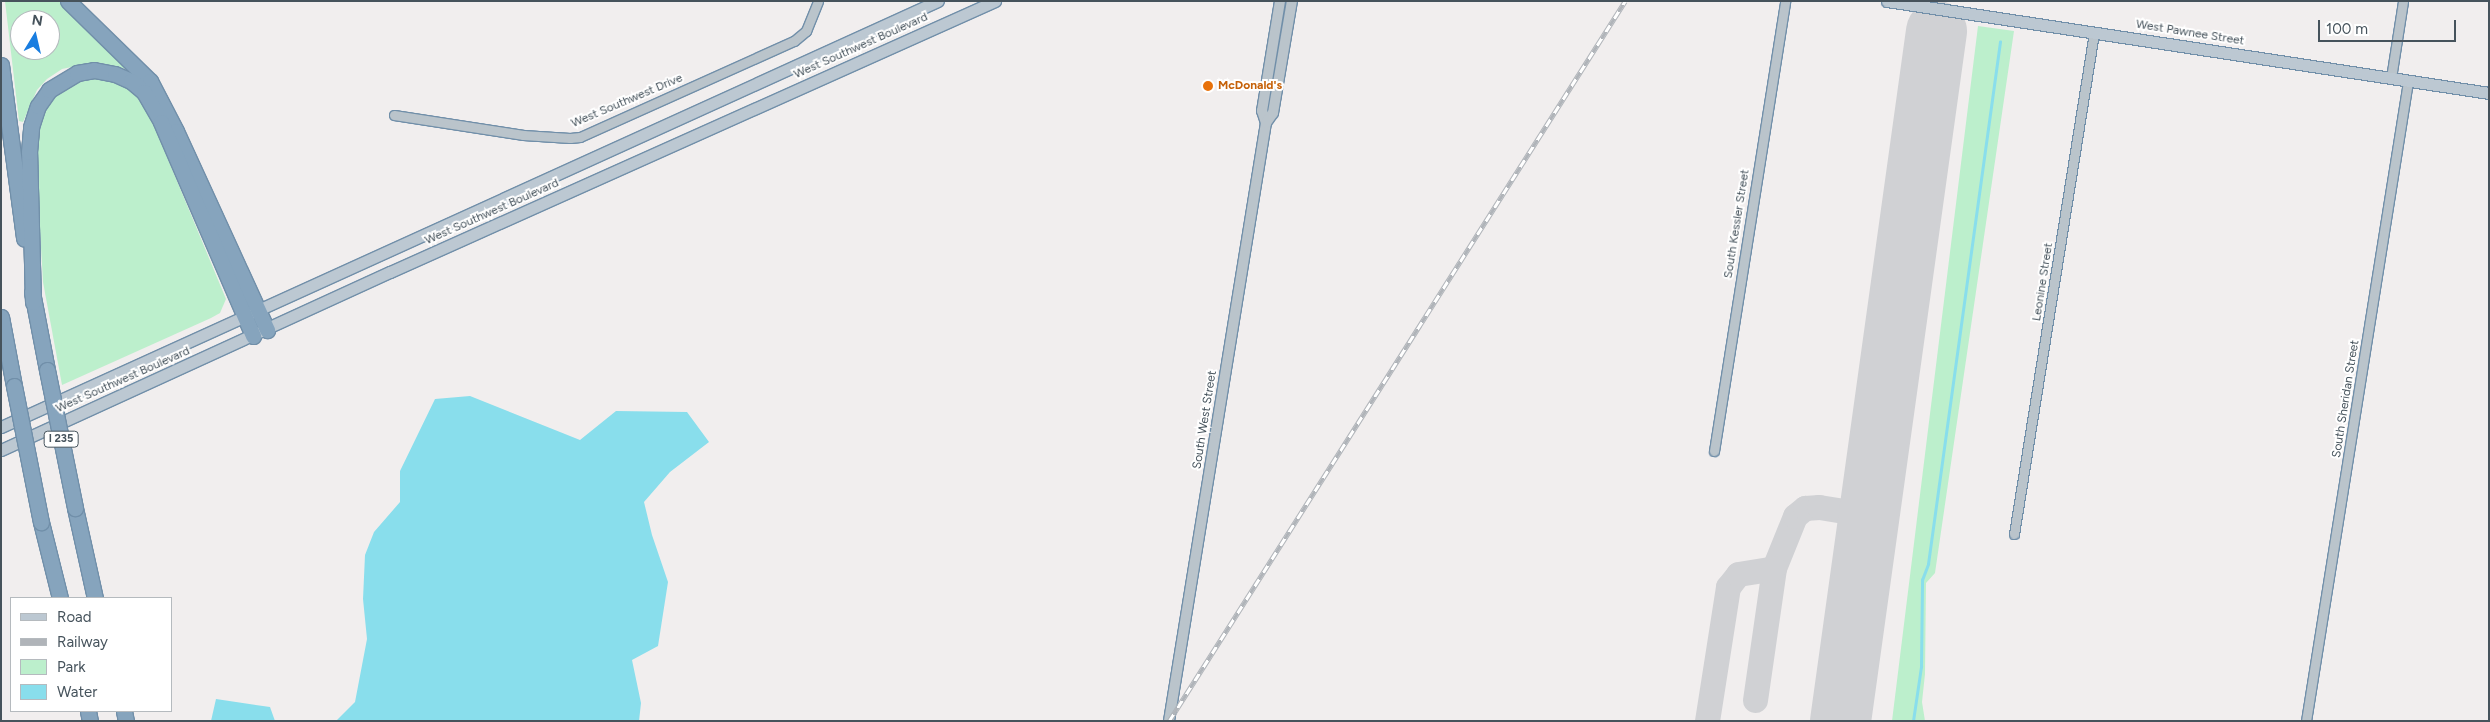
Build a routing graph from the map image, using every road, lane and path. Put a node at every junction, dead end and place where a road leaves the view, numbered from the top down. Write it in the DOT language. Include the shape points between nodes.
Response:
graph roads {
  1 [pos="68,1"];
  2 [pos="818,1"];
  3 [pos="938,1"];
  4 [pos="995,1"];
  5 [pos="1280,1"];
  6 [pos="1292,1"];
  7 [pos="1785,1"];
  8 [pos="1886,1"];
  9 [pos="2403,1"];
  10 [pos="2094,33"];
  11 [pos="1,66"];
  12 [pos="2390,78"];
  13 [pos="2408,81"];
  14 [pos="2489,93"];
  15 [pos="394,114"];
  16 [pos="1266,123"];
  17 [pos="33,302"];
  18 [pos="259,311"];
  19 [pos="1,317"];
  20 [pos="245,317"];
  21 [pos="1,333"];
  22 [pos="260,333"];
  23 [pos="6,351"];
  24 [pos="1,427"];
  25 [pos="1,450"];
  26 [pos="1714,451"];
  27 [pos="2014,534"];
  28 [pos="60,597"];
  29 [pos="95,597"];
  30 [pos="1169,721"];
  31 [pos="2306,721"];
  1 -- 18 [label="highway" via="150,81"];
  2 -- 15 [label="street, West Southwest Drive" via="812,21 800,37 580,137 523,135"];
  3 -- 18 [label="main road, West Southwest Boulevard"];
  4 -- 22 [label="main road, West Southwest Boulevard"];
  5 -- 16 [label="street, South West Street" via="1262,111"];
  6 -- 16 [label="street, South West Street" via="1273,113"];
  7 -- 26 [label="street, South Kessler Street"];
  8 -- 10 [label="main road, West Pawnee Street"];
  9 -- 12 [label="street"];
  10 -- 12 [label="main road, West Pawnee Street"];
  10 -- 27 [label="street, Leonine Street"];
  11 -- 17 [label="highway, I 235"];
  12 -- 13 [label="main road, West Pawnee Street"];
  13 -- 14 [label="main road, West Pawnee Street"];
  13 -- 31 [label="street, South Sheridan Street"];
  16 -- 30 [label="street, South West Street"];
  17 -- 20 [label="highway" via="31,127 38,106 49,90 77,73 94,70 131,81 144,92 161,122"];
  17 -- 29 [label="highway, I 235, bridge"];
  18 -- 20 [label="main road, West Southwest Boulevard"];
  18 -- 22 [label="highway"];
  19 -- 23 [label="highway, I 235"];
  20 -- 22 [label="highway"];
  20 -- 24 [label="main road, West Southwest Boulevard"];
  21 -- 23 [label="highway"];
  22 -- 25 [label="main road, West Southwest Boulevard"];
  23 -- 28 [label="highway, I 235, bridge"];
}
